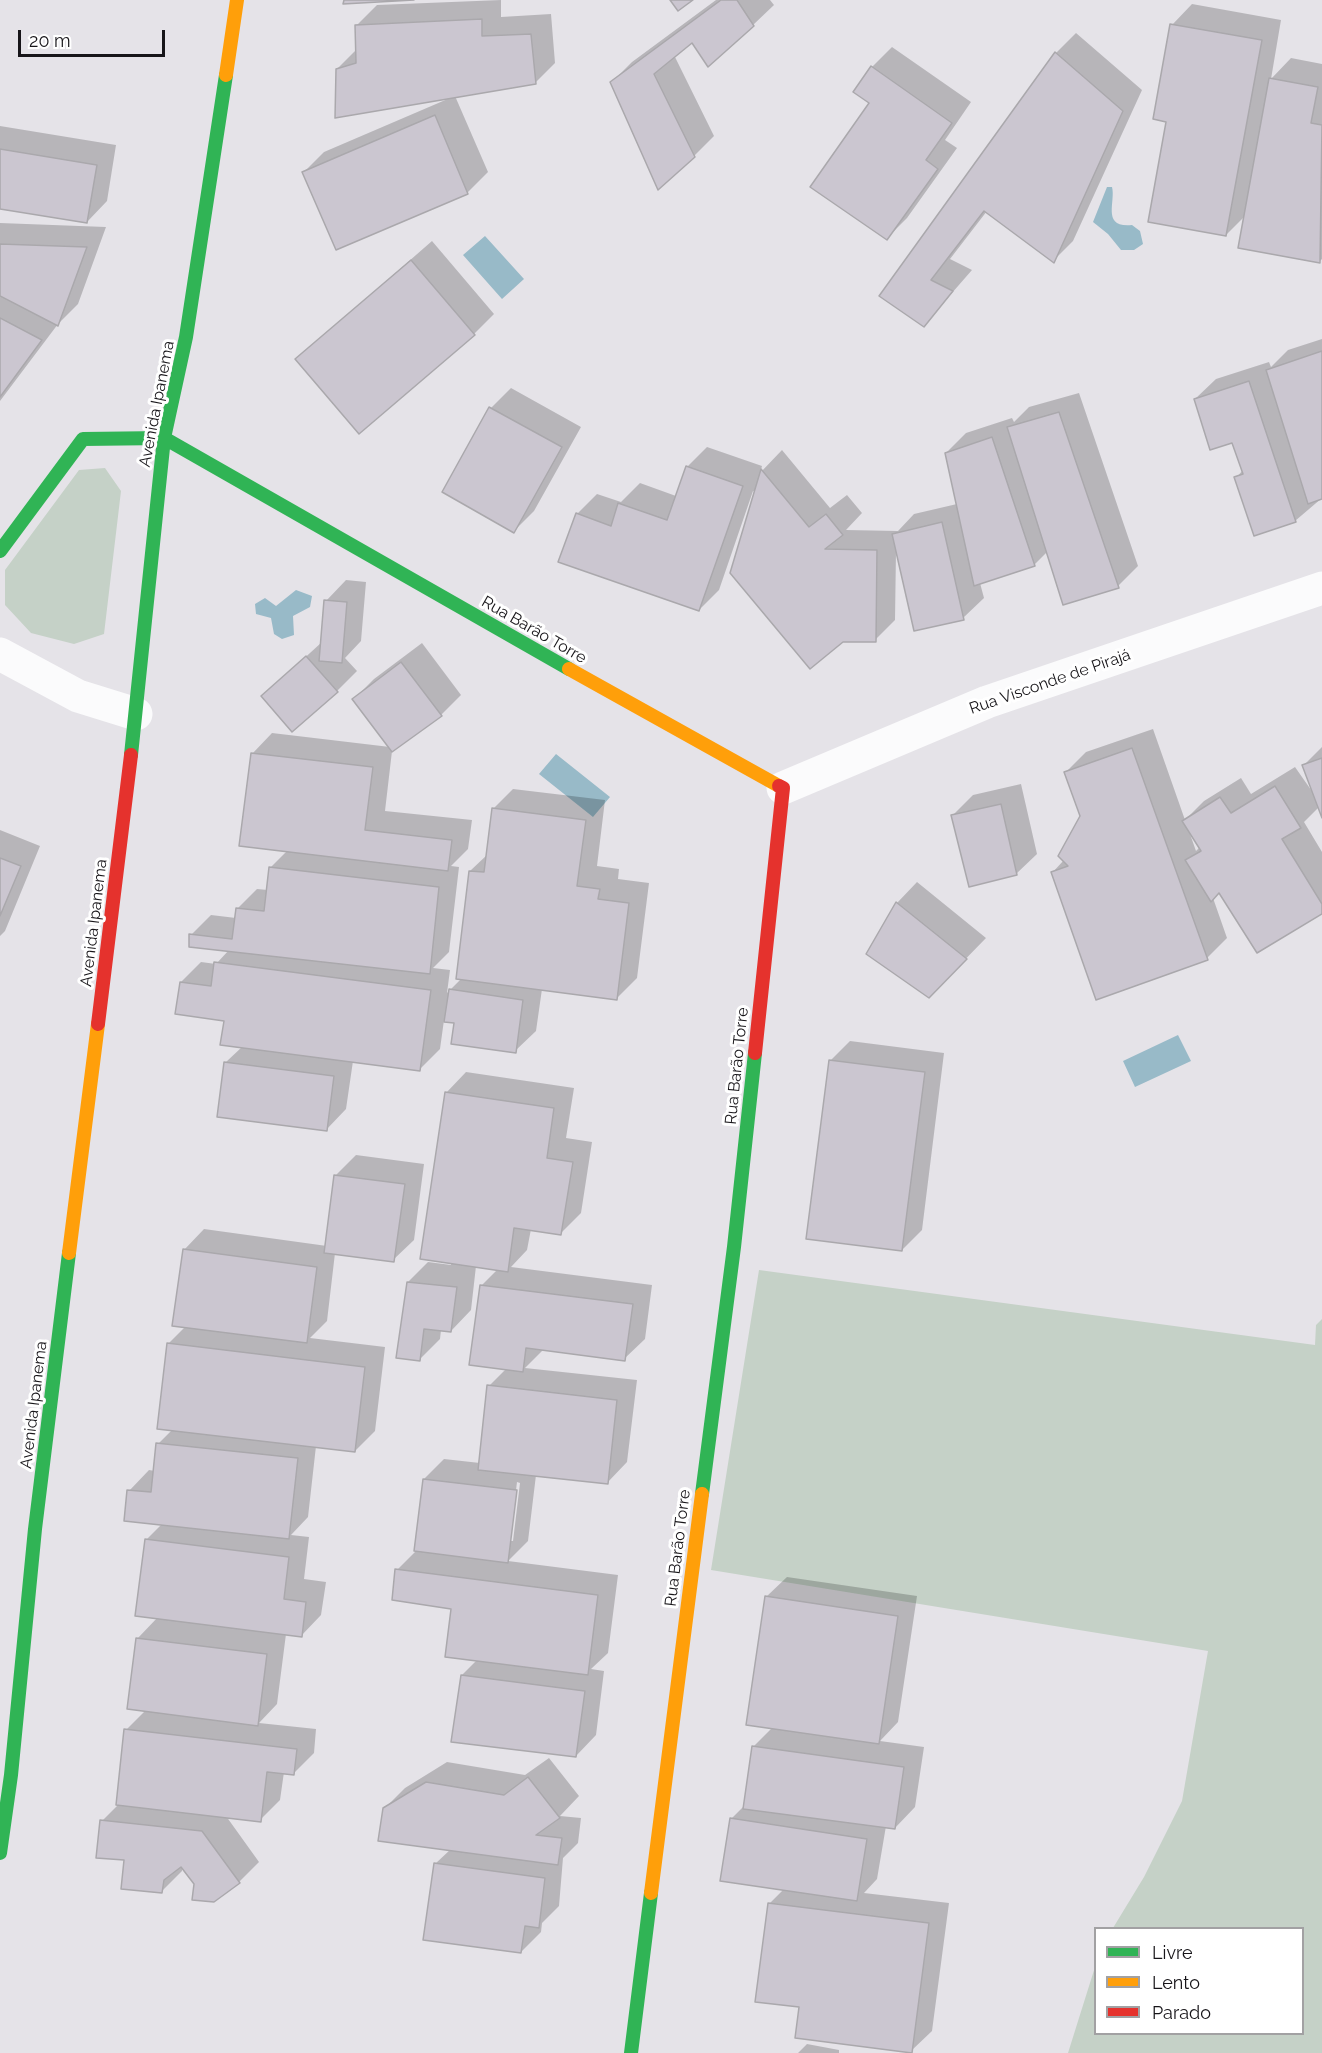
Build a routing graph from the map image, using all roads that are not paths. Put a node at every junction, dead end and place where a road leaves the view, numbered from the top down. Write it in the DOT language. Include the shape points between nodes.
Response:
graph roads {
  1 [pos="237,0"];
  2 [pos="164,438"];
  3 [pos="0,551"];
  4 [pos="1322,588"];
  5 [pos="0,654"];
  6 [pos="136,714"];
  7 [pos="783,788"];
  8 [pos="6,1777"];
  9 [pos="0,1853"];
  10 [pos="631,2053"];
  1 -- 2 [label="street, Avenida Ipanema" via="186,337"];
  2 -- 3 [label="street" via="83,439"];
  2 -- 6 [label="street, Avenida Ipanema"];
  2 -- 7 [label="street, Rua Barão Torre" via="702,746"];
  4 -- 7 [label="street, Rua Visconde de Pirajá" via="987,702"];
  5 -- 6 [label="street" via="78,696"];
  6 -- 8 [label="street, Avenida Ipanema"];
  7 -- 10 [label="street, Rua Barão Torre" via="734,1247"];
  8 -- 9 [label="street, Avenida Ipanema"];
}
